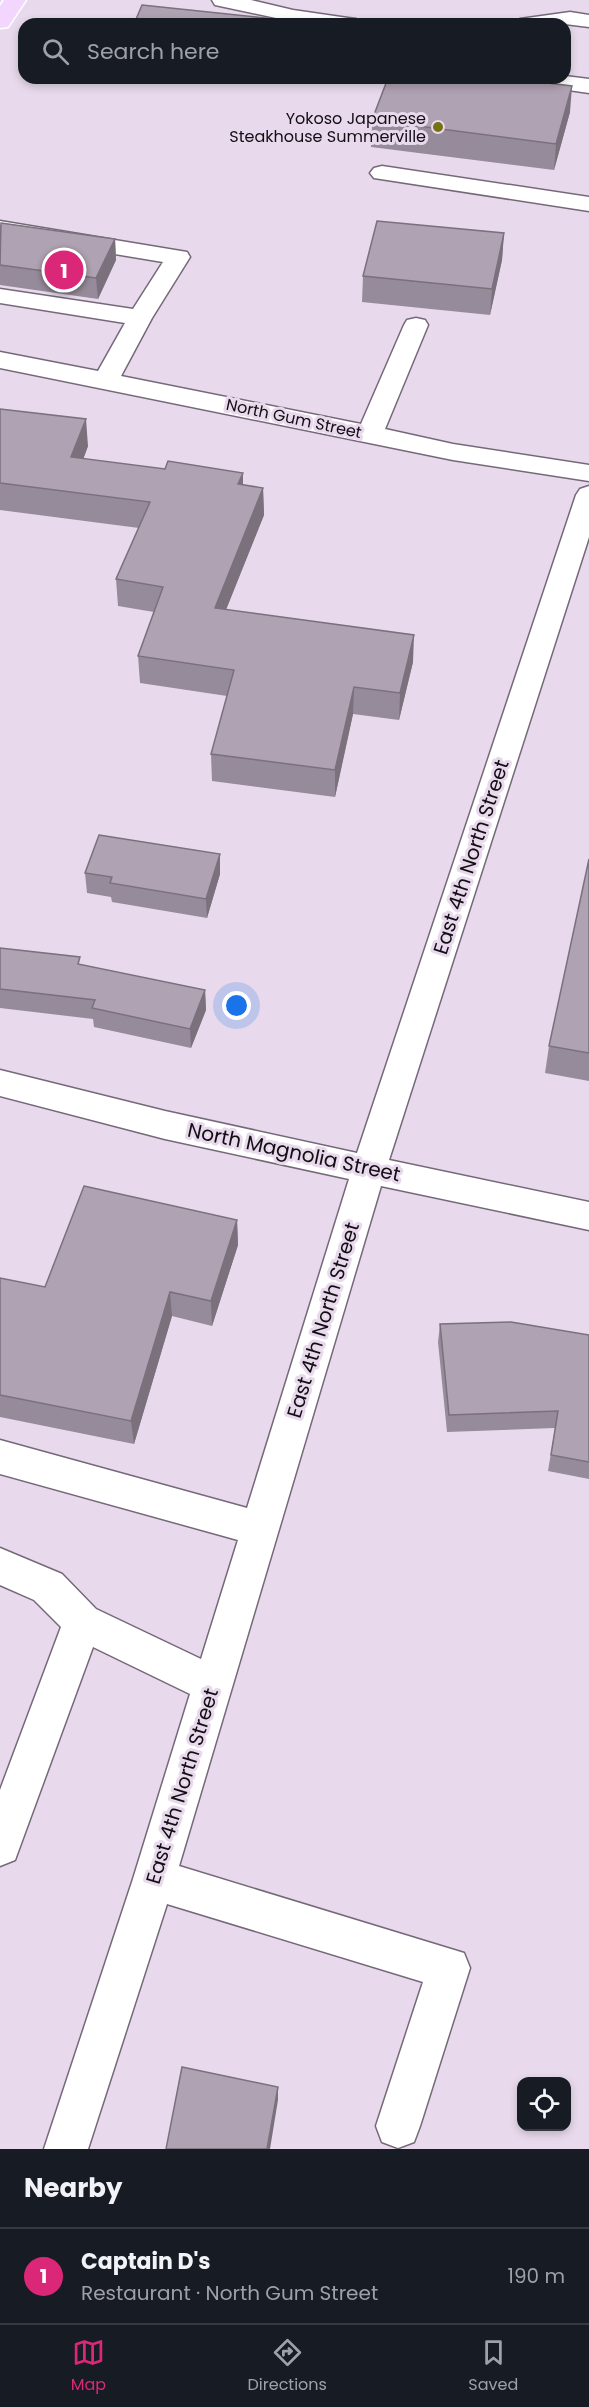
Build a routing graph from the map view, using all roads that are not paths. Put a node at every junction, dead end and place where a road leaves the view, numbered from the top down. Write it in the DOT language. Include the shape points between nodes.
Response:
graph roads {
  1 [pos="15,0"];
  2 [pos="223,0"];
  3 [pos="307,18"];
  4 [pos="571,18"];
  5 [pos="589,21"];
  6 [pos="0,22"];
  7 [pos="571,83"];
  8 [pos="589,86"];
  9 [pos="382,173"];
  10 [pos="589,204"];
  11 [pos="0,228"];
  12 [pos="0,296"];
  13 [pos="140,318"];
  14 [pos="416,325"];
  15 [pos="0,360"];
  16 [pos="106,381"];
  17 [pos="370,434"];
  18 [pos="589,473"];
  19 [pos="589,495"];
  20 [pos="0,1083"];
  21 [pos="369,1168"];
  22 [pos="589,1216"];
  23 [pos="0,1456"];
  24 [pos="260,1529"];
  25 [pos="0,1566"];
  26 [pos="82,1622"];
  27 [pos="213,1685"];
  28 [pos="0,1845"];
  29 [pos="154,1879"];
  30 [pos="398,2126"];
  31 [pos="66,2149"];
  1 -- 6 [label="main road"];
  2 -- 3 [label="street"];
  4 -- 5 [label="street"];
  7 -- 8 [label="street"];
  9 -- 10 [label="street"];
  11 -- 13 [label="street" via="178,257"];
  12 -- 13 [label="street"];
  13 -- 16 [label="street"];
  14 -- 17 [label="street"];
  15 -- 16 [label="street, North Gum Street"];
  16 -- 17 [label="street, North Gum Street"];
  17 -- 18 [label="street, North Gum Street" via="453,452"];
  19 -- 21 [label="street, East 4th North Street"];
  20 -- 21 [label="street, North Magnolia Street" via="165,1125"];
  21 -- 22 [label="street, North Magnolia Street"];
  21 -- 24 [label="street, East 4th North Street"];
  23 -- 24 [label="street"];
  24 -- 27 [label="street, East 4th North Street"];
  25 -- 26 [label="street" via="48,1587"];
  26 -- 27 [label="street"];
  26 -- 28 [label="street"];
  27 -- 29 [label="street, East 4th North Street"];
  29 -- 30 [label="street" via="449,1968"];
  29 -- 31 [label="street, East 4th North Street"];
}
